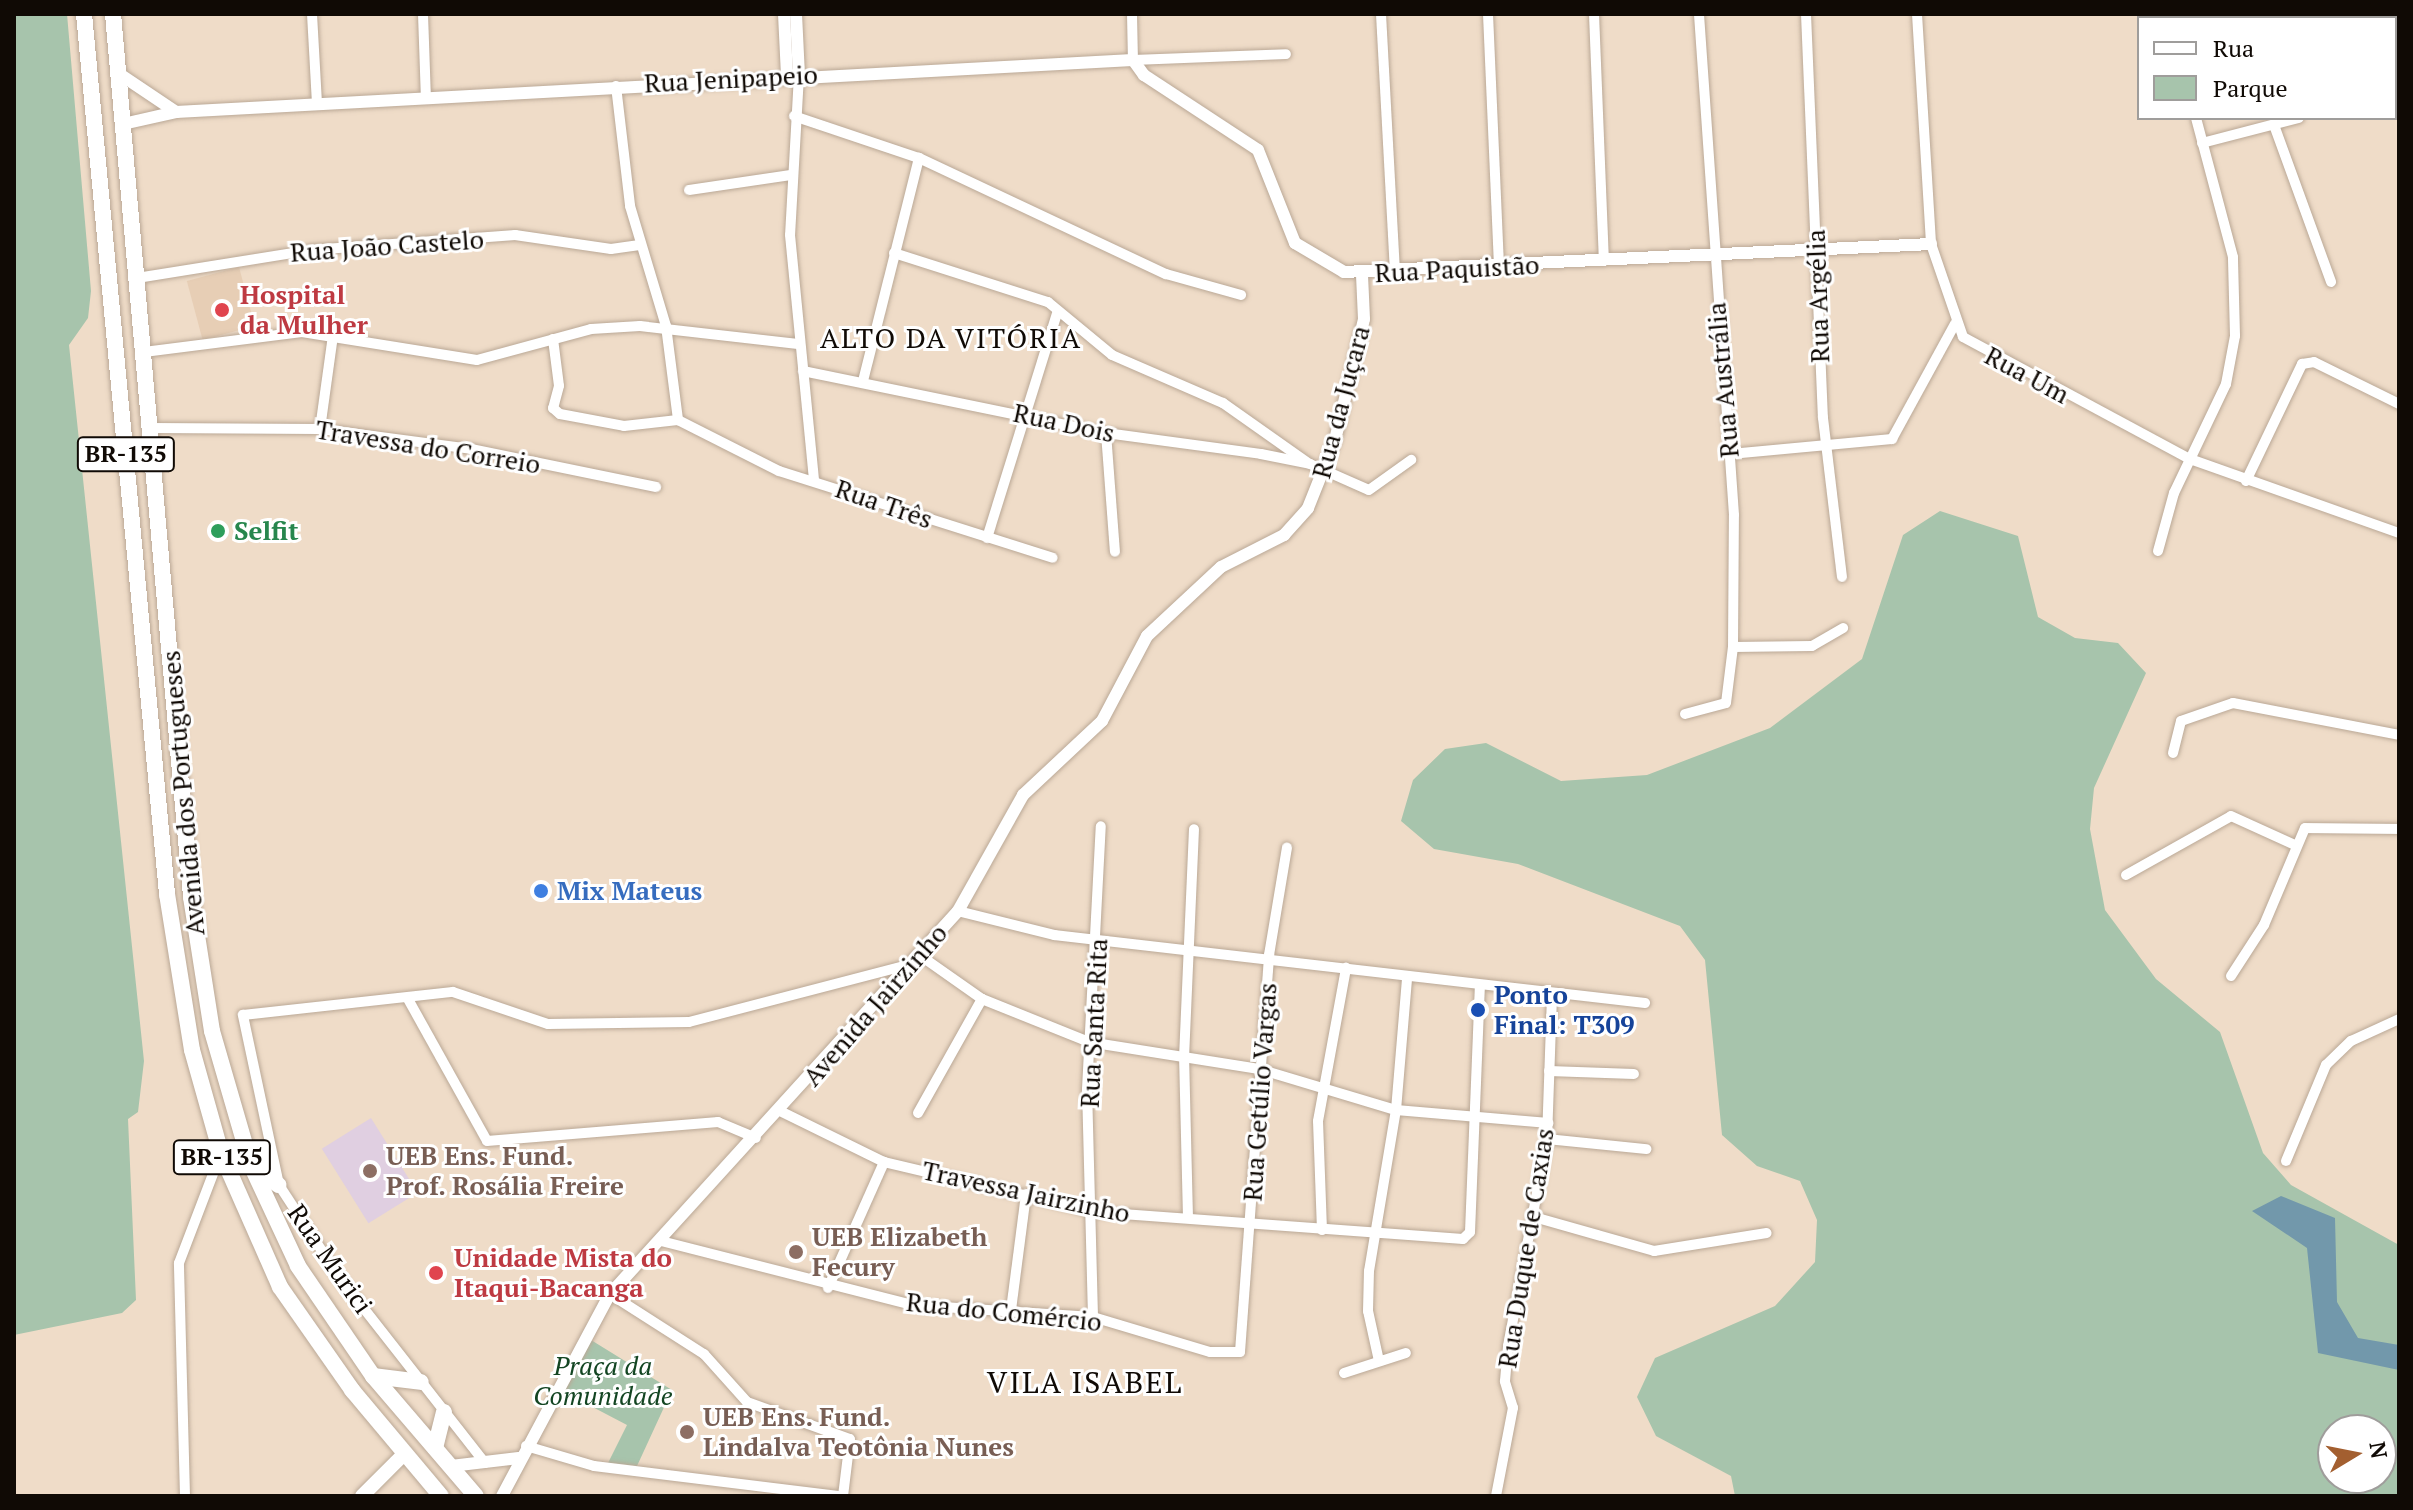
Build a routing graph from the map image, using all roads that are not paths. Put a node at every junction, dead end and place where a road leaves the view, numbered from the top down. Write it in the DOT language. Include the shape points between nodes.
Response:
graph roads {
  1 [pos="84,14"];
  2 [pos="113,14"];
  3 [pos="312,14"];
  4 [pos="423,14"];
  5 [pos="784,14"];
  6 [pos="796,14"];
  7 [pos="1132,14"];
  8 [pos="1381,14"];
  9 [pos="1488,14"];
  10 [pos="1594,14"];
  11 [pos="1699,14"];
  12 [pos="1806,14"];
  13 [pos="1917,14"];
  14 [pos="1286,54"];
  15 [pos="1133,60"];
  16 [pos="118,73"];
  17 [pos="793,75"];
  18 [pos="616,86"];
  19 [pos="426,98"];
  20 [pos="317,104"];
  21 [pos="176,112"];
  22 [pos="794,116"];
  23 [pos="2196,120"];
  24 [pos="2292,120"];
  25 [pos="123,124"];
  26 [pos="2274,125"];
  27 [pos="2202,143"];
  28 [pos="919,158"];
  29 [pos="791,175"];
  30 [pos="689,190"];
  31 [pos="1931,244"];
  32 [pos="638,245"];
  33 [pos="1815,249"];
  34 [pos="894,253"];
  35 [pos="1711,256"];
  36 [pos="1604,261"];
  37 [pos="1499,266"];
  38 [pos="1395,273"];
  39 [pos="1362,275"];
  40 [pos="137,278"];
  41 [pos="2331,282"];
  42 [pos="1241,295"];
  43 [pos="1057,313"];
  44 [pos="1955,324"];
  45 [pos="666,326"];
  46 [pos="333,335"];
  47 [pos="553,339"];
  48 [pos="798,344"];
  49 [pos="144,352"];
  50 [pos="803,371"];
  51 [pos="863,381"];
  52 [pos="2399,404"];
  53 [pos="1023,414"];
  54 [pos="678,420"];
  55 [pos="150,428"];
  56 [pos="320,429"];
  57 [pos="1106,433"];
  58 [pos="1825,444"];
  59 [pos="1730,454"];
  60 [pos="2190,459"];
  61 [pos="1411,460"];
  62 [pos="1310,464"];
  63 [pos="1322,474"];
  64 [pos="814,479"];
  65 [pos="2246,481"];
  66 [pos="656,487"];
  67 [pos="2399,533"];
  68 [pos="987,538"];
  69 [pos="134,544"];
  70 [pos="2158,551"];
  71 [pos="1115,552"];
  72 [pos="1053,558"];
  73 [pos="1842,577"];
  74 [pos="166,602"];
  75 [pos="1843,628"];
  76 [pos="144,647"];
  77 [pos="1733,647"];
  78 [pos="175,705"];
  79 [pos="1685,714"];
  80 [pos="2399,735"];
  81 [pos="2173,753"];
  82 [pos="1101,826"];
  83 [pos="1194,829"];
  84 [pos="2399,829"];
  85 [pos="2297,846"];
  86 [pos="1287,847"];
  87 [pos="2126,875"];
  88 [pos="958,911"];
  89 [pos="1098,939"];
  90 [pos="1186,946"];
  91 [pos="918,954"];
  92 [pos="1269,955"];
  93 [pos="908,965"];
  94 [pos="1346,968"];
  95 [pos="2231,976"];
  96 [pos="1407,978"];
  97 [pos="1480,988"];
  98 [pos="1552,997"];
  99 [pos="408,999"];
  100 [pos="982,999"];
  101 [pos="1645,1003"];
  102 [pos="2399,1019"];
  103 [pos="1089,1042"];
  104 [pos="1184,1058"];
  105 [pos="1259,1069"];
  106 [pos="1549,1071"];
  107 [pos="1634,1074"];
  108 [pos="1322,1086"];
  109 [pos="1396,1110"];
  110 [pos="782,1112"];
  111 [pos="918,1113"];
  112 [pos="1469,1120"];
  113 [pos="1548,1123"];
  114 [pos="756,1138"];
  115 [pos="1547,1139"];
  116 [pos="1646,1149"];
  117 [pos="221,1153"];
  118 [pos="2286,1161"];
  119 [pos="884,1162"];
  120 [pos="251,1165"];
  121 [pos="279,1185"];
  122 [pos="1026,1194"];
  123 [pos="1095,1212"];
  124 [pos="1534,1217"];
  125 [pos="1188,1218"];
  126 [pos="1252,1226"];
  127 [pos="1322,1230"];
  128 [pos="1767,1233"];
  129 [pos="1376,1237"];
  130 [pos="661,1241"];
  131 [pos="828,1288"];
  132 [pos="610,1294"];
  133 [pos="1011,1310"];
  134 [pos="1093,1317"];
  135 [pos="1245,1339"];
  136 [pos="1406,1353"];
  137 [pos="1379,1361"];
  138 [pos="1344,1373"];
  139 [pos="373,1376"];
  140 [pos="421,1382"];
  141 [pos="444,1412"];
  142 [pos="435,1448"];
  143 [pos="522,1452"];
  144 [pos="405,1453"];
  145 [pos="485,1463"];
  146 [pos="451,1466"];
  147 [pos="437,1495"];
  148 [pos="1494,1495"];
  149 [pos="185,1496"];
  150 [pos="362,1496"];
  151 [pos="476,1496"];
  152 [pos="502,1496"];
  153 [pos="841,1496"];
  1 -- 69 [label="highway, Avenida dos Portugueses / BR-135"];
  2 -- 16 [label="highway, Avenida dos Portugueses / BR-135"];
  3 -- 20 [label="street"];
  4 -- 19 [label="street"];
  5 -- 17 [label="street"];
  6 -- 17 [label="street"];
  7 -- 15 [label="street"];
  8 -- 38 [label="street"];
  9 -- 37 [label="street"];
  10 -- 36 [label="street"];
  11 -- 35 [label="street, Rua Austrália"];
  12 -- 33 [label="street, Rua Argélia"];
  13 -- 31 [label="street"];
  14 -- 15 [label="street, Rua Jenipapeio"];
  15 -- 17 [label="street, Rua Jenipapeio"];
  15 -- 39 [label="street, Rua Paquistão" via="1144,75 1258,150 1301,252"];
  16 -- 21 [label="street"];
  16 -- 25 [label="highway, Avenida dos Portugueses / BR-135"];
  17 -- 18 [label="street, Rua Jenipapeio"];
  17 -- 22 [label="street, Rua Três"];
  18 -- 19 [label="street, Rua Jenipapeio"];
  18 -- 32 [label="street"];
  19 -- 20 [label="street, Rua Jenipapeio"];
  20 -- 21 [label="street, Rua Jenipapeio"];
  21 -- 25 [label="street, Rua Jenipapeio"];
  22 -- 28 [label="street"];
  22 -- 29 [label="street, Rua Três"];
  23 -- 27 [label="street"];
  24 -- 26 [label="street"];
  25 -- 40 [label="highway, Avenida dos Portugueses / BR-135"];
  26 -- 27 [label="street"];
  26 -- 41 [label="street"];
  27 -- 60 [label="street" via="2233,257 2237,311 2226,384"];
  28 -- 34 [label="street"];
  28 -- 42 [label="street" via="1166,274"];
  29 -- 30 [label="street"];
  29 -- 48 [label="street, Rua Três"];
  31 -- 33 [label="street, Rua Paquistão"];
  31 -- 44 [label="street"];
  32 -- 40 [label="street, Rua João Castelo" via="611,249 515,235 311,250"];
  32 -- 45 [label="street"];
  33 -- 35 [label="street, Rua Paquistão"];
  33 -- 58 [label="street, Rua Argélia"];
  34 -- 43 [label="street" via="1037,297"];
  34 -- 51 [label="street"];
  35 -- 36 [label="street, Rua Paquistão"];
  35 -- 59 [label="street, Rua Austrália"];
  36 -- 37 [label="street, Rua Paquistão"];
  37 -- 38 [label="street, Rua Paquistão"];
  38 -- 39 [label="street, Rua Paquistão"];
  39 -- 63 [label="street, Rua da Juçara" via="1364,319"];
  40 -- 49 [label="highway, Avenida dos Portugueses / BR-135"];
  43 -- 53 [label="street"];
  43 -- 62 [label="street" via="1150,375 1223,403"];
  44 -- 58 [label="street" via="1894,437"];
  44 -- 60 [label="street, Rua Um" via="1994,359"];
  45 -- 47 [label="street"];
  45 -- 48 [label="street"];
  45 -- 54 [label="street"];
  46 -- 47 [label="street" via="477,360"];
  46 -- 49 [label="street" via="302,332"];
  46 -- 56 [label="street"];
  47 -- 54 [label="street" via="554,412 624,426"];
  48 -- 50 [label="street, Rua Três"];
  49 -- 55 [label="highway, Avenida dos Portugueses / BR-135"];
  50 -- 51 [label="street, Rua Dois"];
  50 -- 64 [label="street, Rua Três"];
  51 -- 53 [label="street, Rua Dois"];
  52 -- 65 [label="street" via="2314,362 2302,364"];
  53 -- 57 [label="street, Rua Dois"];
  53 -- 68 [label="street"];
  54 -- 64 [label="street" via="779,471"];
  55 -- 56 [label="street, Travessa do Correio"];
  55 -- 74 [label="highway, Avenida dos Portugueses / BR-135"];
  56 -- 66 [label="street, Travessa do Correio" via="471,449"];
  57 -- 62 [label="street, Rua Dois"];
  57 -- 71 [label="street"];
  58 -- 59 [label="street"];
  58 -- 73 [label="street, Rua Argélia"];
  59 -- 77 [label="street, Rua Austrália"];
  60 -- 65 [label="street, Rua Um"];
  60 -- 70 [label="street"];
  61 -- 63 [label="street" via="1369,490"];
  62 -- 63 [label="street"];
  63 -- 88 [label="street, Rua da Juçara" via="1291,528 1221,567 1147,636 1102,721 1023,795"];
  64 -- 68 [label="street, Rua Três"];
  65 -- 67 [label="street, Rua Um"];
  68 -- 72 [label="street, Rua Três"];
  69 -- 74 [label="highway" via="149,600"];
  69 -- 76 [label="highway, Avenida dos Portugueses / BR-135"];
  74 -- 78 [label="highway, Avenida dos Portugueses / BR-135"];
  75 -- 77 [label="street" via="1812,646"];
  76 -- 78 [label="highway" via="160,649"];
  76 -- 117 [label="highway, Avenida dos Portugueses / BR-135" via="173,945"];
  77 -- 79 [label="street, Rua Austrália" via="1726,703"];
  78 -- 120 [label="highway, Avenida dos Portugueses / BR-135" via="202,985"];
  80 -- 81 [label="street" via="2233,703 2181,721"];
  82 -- 89 [label="street, Rua Santa Rita"];
  83 -- 90 [label="street"];
  84 -- 85 [label="street" via="2313,824"];
  85 -- 87 [label="street" via="2231,816"];
  85 -- 95 [label="street" via="2264,925"];
  86 -- 92 [label="street, Rua Getúlio Vargas"];
  88 -- 89 [label="street, Avenida Jairzinho"];
  88 -- 91 [label="street, Avenida Jairzinho"];
  89 -- 90 [label="street, Avenida Jairzinho"];
  89 -- 103 [label="street, Rua Santa Rita"];
  90 -- 92 [label="street, Avenida Jairzinho"];
  90 -- 104 [label="street"];
  91 -- 93 [label="street, Avenida Jairzinho"];
  91 -- 100 [label="street"];
  92 -- 94 [label="street, Avenida Jairzinho"];
  92 -- 105 [label="street, Rua Getúlio Vargas"];
  93 -- 99 [label="street" via="727,1017 608,1028 548,1024 453,992"];
  93 -- 110 [label="street, Avenida Jairzinho"];
  94 -- 96 [label="street, Avenida Jairzinho"];
  94 -- 108 [label="street"];
  96 -- 97 [label="street, Avenida Jairzinho"];
  96 -- 109 [label="street"];
  97 -- 98 [label="street, Avenida Jairzinho"];
  97 -- 112 [label="street"];
  98 -- 101 [label="street, Avenida Jairzinho"];
  98 -- 106 [label="street, Rua Duque de Caxias"];
  99 -- 114 [label="street" via="487,1141 718,1122"];
  99 -- 121 [label="street, Rua Murici" via="253,1009 242,1022"];
  100 -- 103 [label="street"];
  100 -- 111 [label="street"];
  102 -- 118 [label="street" via="2351,1041 2326,1065"];
  103 -- 104 [label="street"];
  103 -- 123 [label="street, Rua Santa Rita"];
  104 -- 105 [label="street"];
  104 -- 125 [label="street"];
  105 -- 108 [label="street"];
  105 -- 126 [label="street, Rua Getúlio Vargas"];
  106 -- 107 [label="street"];
  106 -- 113 [label="street, Rua Duque de Caxias"];
  108 -- 109 [label="street"];
  108 -- 127 [label="street"];
  109 -- 112 [label="street"];
  109 -- 129 [label="street"];
  110 -- 114 [label="street, Avenida Jairzinho"];
  110 -- 119 [label="street, Travessa Jairzinho"];
  112 -- 113 [label="street"];
  112 -- 129 [label="street, Travessa Jairzinho" via="1470,1232 1454,1241"];
  113 -- 115 [label="street, Rua Duque de Caxias"];
  114 -- 130 [label="street, Avenida Jairzinho"];
  115 -- 116 [label="street"];
  115 -- 124 [label="street, Rua Duque de Caxias"];
  117 -- 144 [label="highway, Avenida dos Portugueses / BR-135" via="292,1306"];
  117 -- 149 [label="street" via="179,1263"];
  119 -- 122 [label="street, Travessa Jairzinho"];
  119 -- 131 [label="street"];
  120 -- 121 [label="highway"];
  120 -- 139 [label="highway, Avenida dos Portugueses / BR-135" via="298,1266"];
  121 -- 140 [label="street, Rua Murici"];
  122 -- 123 [label="street, Travessa Jairzinho"];
  122 -- 133 [label="street"];
  123 -- 125 [label="street, Travessa Jairzinho"];
  123 -- 134 [label="street, Rua Santa Rita"];
  124 -- 128 [label="street" via="1654,1251"];
  124 -- 148 [label="street, Rua Duque de Caxias" via="1508,1346 1505,1381 1513,1408"];
  125 -- 126 [label="street, Travessa Jairzinho"];
  126 -- 127 [label="street, Travessa Jairzinho"];
  126 -- 135 [label="street, Rua Getúlio Vargas"];
  127 -- 129 [label="street, Travessa Jairzinho"];
  129 -- 137 [label="street" via="1368,1311"];
  130 -- 131 [label="street, Rua do Comércio"];
  130 -- 132 [label="street, Avenida Jairzinho"];
  131 -- 133 [label="street, Rua do Comércio" via="913,1305"];
  132 -- 143 [label="street, Avenida Jairzinho"];
  132 -- 153 [label="street" via="704,1354 747,1402 850,1439"];
  133 -- 134 [label="street, Rua do Comércio"];
  134 -- 135 [label="street, Rua do Comércio" via="1224,1355 1240,1352"];
  136 -- 137 [label="street"];
  137 -- 138 [label="street"];
  139 -- 140 [label="highway"];
  139 -- 142 [label="highway, Avenida dos Portugueses / BR-135"];
  140 -- 141 [label="street, Rua Murici"];
  141 -- 142 [label="highway"];
  141 -- 145 [label="street, Rua Murici"];
  142 -- 146 [label="highway, Avenida dos Portugueses / BR-135"];
  143 -- 145 [label="street"];
  143 -- 152 [label="street, Avenida Jairzinho"];
  143 -- 153 [label="street" via="594,1466"];
  144 -- 147 [label="highway, Avenida dos Portugueses / BR-135"];
  144 -- 150 [label="main road"];
  145 -- 146 [label="street"];
  146 -- 151 [label="highway, Avenida dos Portugueses / BR-135"];
}
